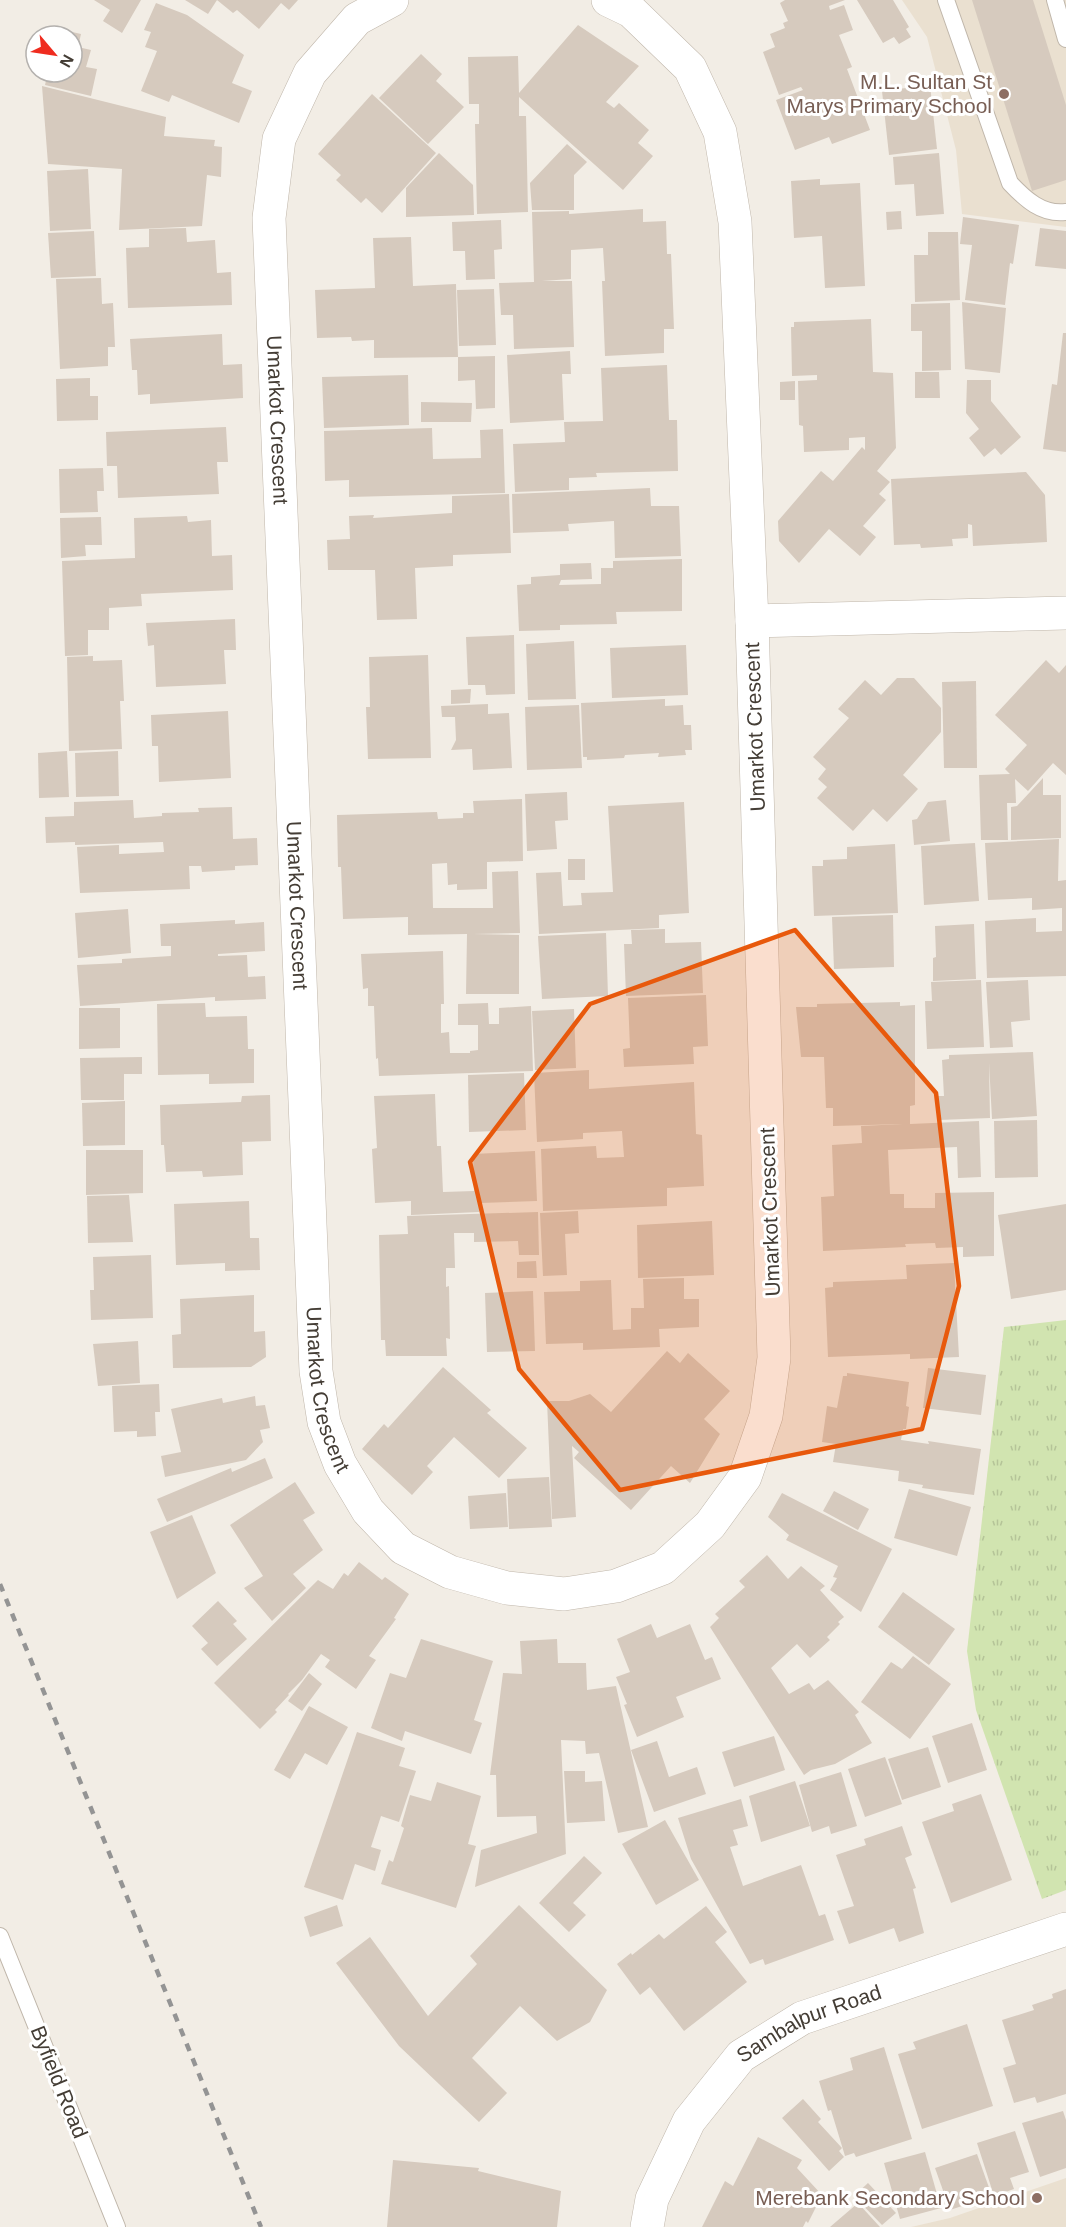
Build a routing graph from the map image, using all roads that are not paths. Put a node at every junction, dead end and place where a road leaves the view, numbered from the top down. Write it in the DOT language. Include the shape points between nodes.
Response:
graph roads {
  1 [pos="392,0"];
  2 [pos="608,0"];
  3 [pos="946,0"];
  4 [pos="1055,0"];
  5 [pos="1066,39"];
  6 [pos="1066,212"];
  7 [pos="1066,613"];
  8 [pos="752,621"];
  9 [pos="1066,1929"];
  10 [pos="0,1936"];
  11 [pos="117,2227"];
  12 [pos="647,2227"];
  1 -- 8 [label="street, Umarkot Crescent" via="357,20 310,73 279,139 269,218 316,1371 324,1422 340,1464 368,1511 403,1548 450,1572 507,1588 564,1594 616,1586 663,1568 710,1525 745,1477 766,1416 774,1358"];
  2 -- 8 [label="street, Umarkot Crescent" via="632,11 690,68 720,132 735,222"];
  3 -- 6 [label="lane" via="1010,183 1039,207"];
  4 -- 5 [label="lane"];
  7 -- 8 [label="street, Umarkot Crescent"];
  9 -- 12 [label="street, Sambalpur Road" via="802,2018 741,2056 689,2121 652,2199"];
  10 -- 11 [label="lane, Byfield Road"];
}
